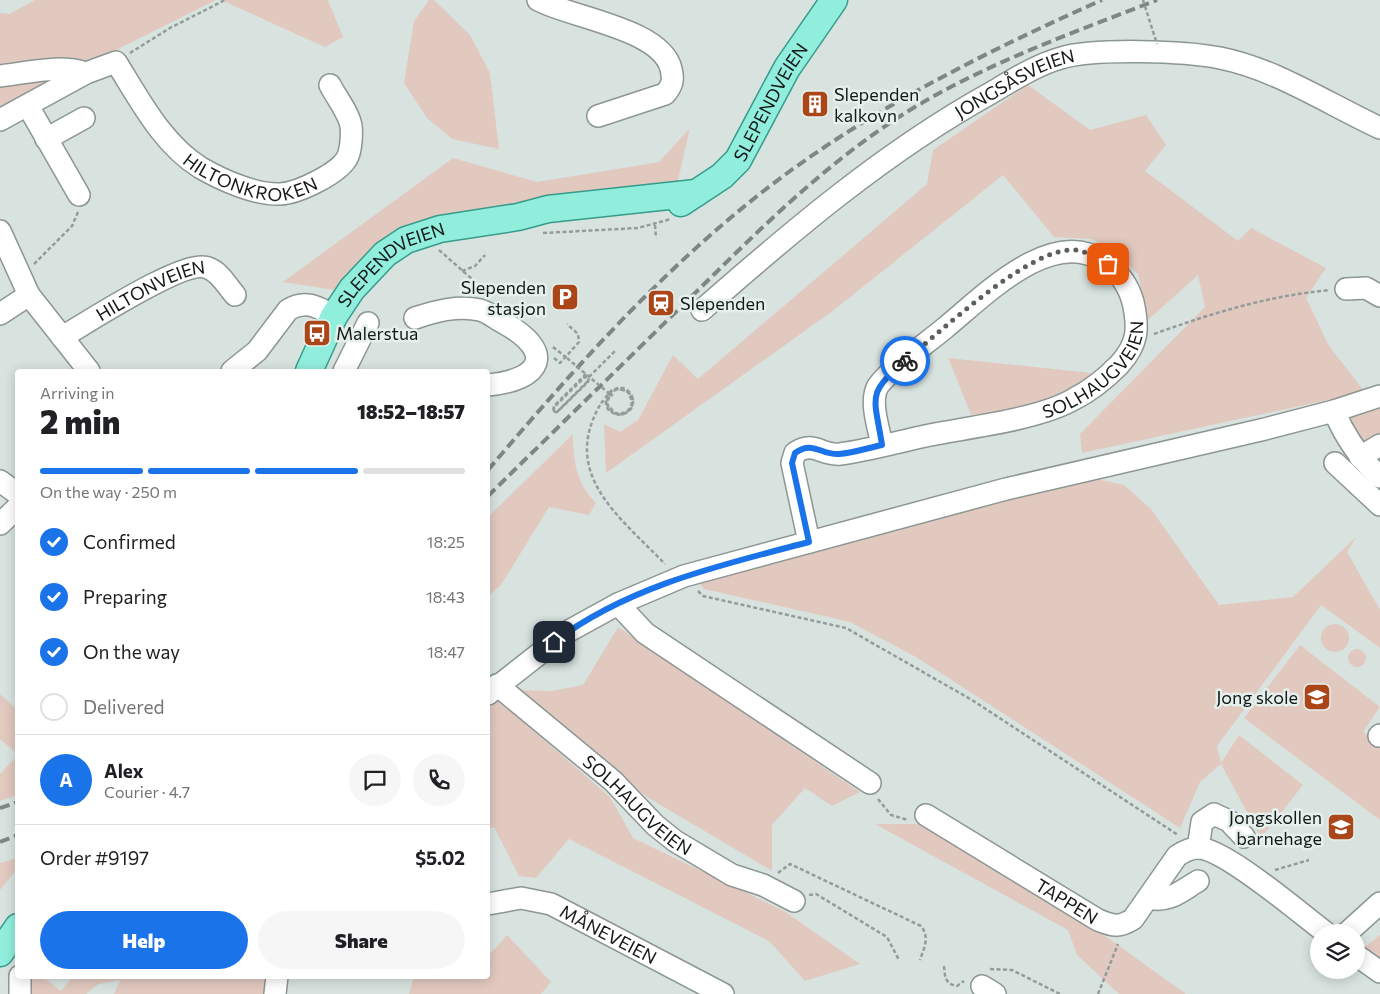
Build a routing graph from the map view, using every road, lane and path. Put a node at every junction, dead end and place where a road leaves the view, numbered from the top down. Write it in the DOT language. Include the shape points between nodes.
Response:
graph roads {
  1 [pos="224,0"];
  2 [pos="538,0"];
  3 [pos="834,0"];
  4 [pos="1143,0"];
  5 [pos="1157,44"];
  6 [pos="116,62"];
  7 [pos="86,73"];
  8 [pos="0,76"];
  9 [pos="330,85"];
  10 [pos="28,106"];
  11 [pos="598,116"];
  12 [pos="84,118"];
  13 [pos="0,120"];
  14 [pos="1380,128"];
  15 [pos="46,139"];
  16 [pos="78,195"];
  17 [pos="655,224"];
  18 [pos="0,231"];
  19 [pos="656,238"];
  20 [pos="485,255"];
  21 [pos="462,271"];
  22 [pos="25,286"];
  23 [pos="1346,289"];
  24 [pos="235,295"];
  25 [pos="1380,296"];
  26 [pos="702,310"];
  27 [pos="0,314"];
  28 [pos="334,316"];
  29 [pos="415,318"];
  30 [pos="368,323"];
  31 [pos="567,324"];
  32 [pos="62,337"];
  33 [pos="1136,340"];
  34 [pos="558,350"];
  35 [pos="616,350"];
  36 [pos="567,358"];
  37 [pos="87,369"];
  38 [pos="234,369"];
  39 [pos="310,369"];
  40 [pos="345,369"];
  41 [pos="588,376"];
  42 [pos="588,381"];
  43 [pos="490,385"];
  44 [pos="609,394"];
  45 [pos="1380,396"];
  46 [pos="1334,411"];
  47 [pos="882,445"];
  48 [pos="1380,445"];
  49 [pos="1360,457"];
  50 [pos="1335,463"];
  51 [pos="1380,476"];
  52 [pos="0,481"];
  53 [pos="15,492"];
  54 [pos="1380,504"];
  55 [pos="15,510"];
  56 [pos="0,524"];
  57 [pos="809,542"];
  58 [pos="684,576"];
  59 [pos="618,604"];
  60 [pos="492,690"];
  61 [pos="870,783"];
  62 [pos="926,815"];
  63 [pos="1244,838"];
  64 [pos="1193,849"];
  65 [pos="1309,860"];
  66 [pos="1198,881"];
  67 [pos="1256,881"];
  68 [pos="763,885"];
  69 [pos="1149,898"];
  70 [pos="794,901"];
  71 [pos="1380,903"];
  72 [pos="490,904"];
  73 [pos="1314,924"];
  74 [pos="1357,924"];
  75 [pos="1113,940"];
  76 [pos="899,960"];
  77 [pos="920,960"];
  78 [pos="1365,961"];
  79 [pos="1380,972"];
  80 [pos="20,979"];
  81 [pos="277,979"];
  82 [pos="20,994"];
  83 [pos="275,994"];
  84 [pos="723,994"];
  85 [pos="1098,994"];
  1 -- 6 [label="path" via="170,28"];
  2 -- 11 [label="street" via="637,37 654,45 670,62 673,78 664,94"];
  3 -- 28 [label="main road, SLEPENDVEIEN" via="787,68 738,160 722,176 673,208 636,216 550,220 518,217 440,228 401,243 385,254 361,277"];
  4 -- 5 [label="path, bridge"];
  6 -- 7 [label="street"];
  6 -- 9 [label="street, HILTONKROKEN" via="173,146 217,177 268,193 295,191 340,168 348,156 351,124"];
  7 -- 8 [label="street" via="57,68"];
  7 -- 10 [label="street"];
  10 -- 13 [label="street"];
  10 -- 15 [label="street"];
  12 -- 15 [label="street"];
  14 -- 26 [label="street, JONGSÅSVEIEN" via="1275,77 1222,58 1199,54 1141,53 1082,53 1060,58 948,117 885,160"];
  15 -- 16 [label="street"];
  16 -- 22 [label="path" via="77,220"];
  17 -- 19 [label="path"];
  18 -- 22 [label="street"];
  20 -- 21 [label="path" via="475,266"];
  22 -- 27 [label="street"];
  22 -- 32 [label="street"];
  23 -- 25 [label="street" via="1366,288"];
  23 -- 33 [label="path" via="1288,294 1224,309"];
  24 -- 32 [label="street, HILTONVEIEN" via="216,272 196,266 181,270"];
  28 -- 38 [label="street" via="312,304 294,306 257,351"];
  28 -- 39 [label="main road, SLEPENDVEIEN"];
  29 -- 43 [label="street" via="437,311 466,308 482,311 528,340 538,360 534,368 526,375"];
  30 -- 40 [label="street"];
  31 -- 34 [label="path" via="578,334 579,342 560,363 552,356"];
  32 -- 37 [label="street"];
  33 -- 47 [label="street, SOLHAUGVEIEN" via="1119,364 1074,400 1047,411"];
  33 -- 47 [label="street, SOLHAUGVEIEN" via="1136,318 1130,294 1118,271 1097,257 1076,250 1054,254 1024,266 879,386 874,397"];
  35 -- 41 [label="path"];
  36 -- 41 [label="path, bridge"];
  41 -- 42 [label="path" via="554,406 553,411 558,412 588,382 589,378 585,377 554,406 553,410 557,412"];
  41 -- 44 [label="path, bridge"];
  44 -- 44 [label="path, bridge" via="607,401 608,407 618,414 629,409 630,395 623,389 617,389 610,393 607,398 607,404 608,407 610,410 615,414 622,414 627,412 631,408 632,404 633,401 631,394 624,389 617,389 613,390 610,393 608,396 606,401 606,405 609,410 615,414 622,415 628,412 630,410 633,404 633,401 633,398 631,394 624,388 617,388 613,390"];
  44 -- 58 [label="path, bridge" via="592,421 586,444 588,466 601,496 670,568"];
  45 -- 46 [label="street, SOLHAUGVEIEN"];
  46 -- 49 [label="street" via="1342,431"];
  46 -- 57 [label="street, SOLHAUGVEIEN" via="1006,489"];
  47 -- 57 [label="street, SOLHAUGVEIEN" via="838,454 813,447 801,448 795,453 792,463"];
  48 -- 49 [label="street"];
  49 -- 51 [label="street"];
  50 -- 54 [label="street"];
  52 -- 53 [label="street"];
  55 -- 56 [label="street"];
  57 -- 58 [label="street, SOLHAUGVEIEN"];
  58 -- 59 [label="street, SOLHAUGVEIEN"];
  58 -- 64 [label="path" via="703,596 846,628 972,700"];
  59 -- 60 [label="street, SOLHAUGVEIEN" via="567,632"];
  59 -- 61 [label="street" via="644,633"];
  60 -- 68 [label="street, SOLHAUGVEIEN" via="613,780 655,825 675,841 732,875"];
  61 -- 62 [label="path" via="873,793 891,816 911,821"];
  62 -- 69 [label="street, TAPPEN" via="1114,927 1133,920"];
  63 -- 64 [label="street" via="1229,820 1214,814 1202,822"];
  64 -- 67 [label="street" via="1220,856"];
  64 -- 69 [label="street, TAPPEN" via="1177,856"];
  65 -- 67 [label="path" via="1279,868"];
  66 -- 69 [label="street" via="1171,898 1160,901"];
  67 -- 73 [label="street"];
  68 -- 70 [label="street, SOLHAUGVEIEN"];
  68 -- 77 [label="path" via="790,864 910,920 925,932 926,942"];
  70 -- 76 [label="path" via="816,894 887,937"];
  71 -- 74 [label="street"];
  72 -- 84 [label="street, MÅNEVEIEN" via="521,898 551,904"];
  75 -- 85 [label="path" via="1118,944"];
  78 -- 79 [label="street"];
  80 -- 82 [label="street"];
  81 -- 83 [label="street"];
}
